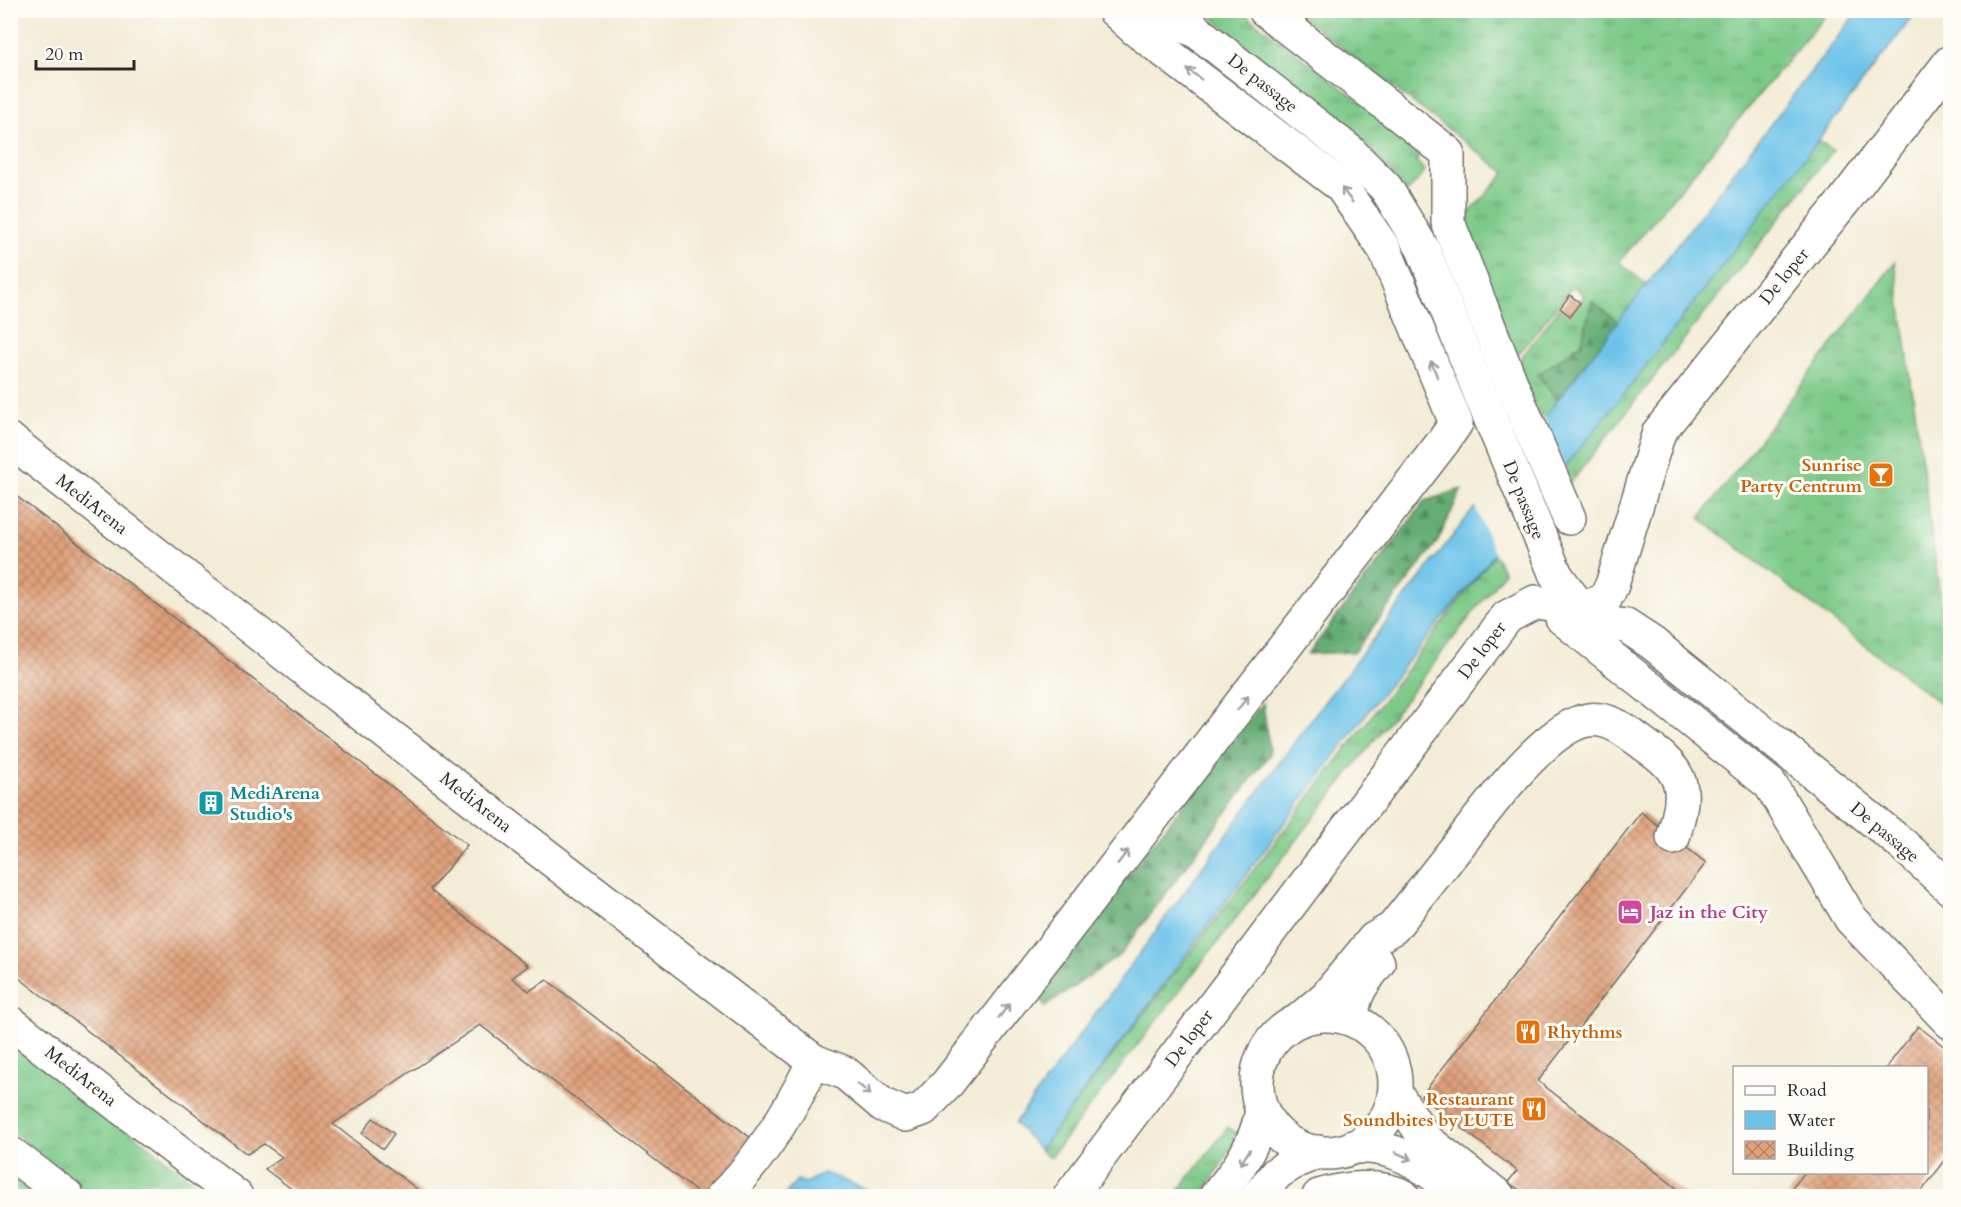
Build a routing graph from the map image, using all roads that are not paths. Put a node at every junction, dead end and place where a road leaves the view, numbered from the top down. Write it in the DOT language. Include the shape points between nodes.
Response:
graph roads {
  1 [pos="1114,10"];
  2 [pos="1153,10"];
  3 [pos="1265,10"];
  4 [pos="1188,20"];
  5 [pos="1950,62"];
  6 [pos="10,440"];
  7 [pos="1566,509"];
  8 [pos="1571,613"];
  9 [pos="1673,838"];
  10 [pos="1950,888"];
  11 [pos="1393,928"];
  12 [pos="1352,1019"];
  13 [pos="1299,1020"];
  14 [pos="10,1022"];
  15 [pos="1950,1022"];
  16 [pos="814,1061"];
  17 [pos="1395,1092"];
  18 [pos="1262,1110"];
  19 [pos="1353,1147"];
  20 [pos="1318,1152"];
  21 [pos="10,1153"];
  22 [pos="1458,1184"];
  23 [pos="67,1197"];
  24 [pos="236,1197"];
  25 [pos="723,1197"];
  26 [pos="1070,1197"];
  27 [pos="1216,1197"];
  28 [pos="1258,1197"];
  29 [pos="1319,1197"];
  30 [pos="1403,1197"];
  31 [pos="1498,1197"];
  16 -- 1 [label="street, MediArena, one-way" via="845,1073 883,1105 906,1115 923,1109 947,1084 1456,423 1385,250 1341,186"];
  2 -- 4 [label="street, De passage" via="1173,23"];
  3 -- 7 [label="street" via="1448,153 1448,222 1513,388"];
  4 -- 8 [label="street, De passage" via="1348,150 1386,188 1423,249"];
  5 -- 8 [label="street, De loper" via="1659,432 1612,585 1604,601"];
  6 -- 16 [label="street, MediArena"];
  8 -- 10 [label="street, De passage" via="1626,626 1652,643 1902,844"];
  8 -- 15 [label="street, De passage" via="1770,784 1851,919"];
  8 -- 26 [label="street, De loper" via="1535,602 1507,617"];
  9 -- 11 [label="street" via="1682,792 1669,763 1608,720 1588,719 1557,734 1501,789"];
  11 -- 12 [label="street" via="1388,950 1357,992"];
  11 -- 13 [label="street" via="1374,939 1326,997"];
  12 -- 13 [label="street" via="1317,1015"];
  12 -- 17 [label="street" via="1368,1029 1386,1049 1395,1074"];
  13 -- 18 [label="street" via="1271,1042 1262,1058 1257,1075"];
  14 -- 24 [label="street, MediArena"];
  16 -- 25 [label="street" via="763,1149"];
  17 -- 19 [label="street" via="1381,1125"];
  17 -- 22 [label="street"];
  18 -- 20 [label="street" via="1284,1139"];
  18 -- 27 [label="street, one-way" via="1251,1147"];
  19 -- 20 [label="street"];
  19 -- 22 [label="street, one-way" via="1378,1147 1408,1157"];
  20 -- 28 [label="street" via="1277,1173"];
  21 -- 23 [label="street"];
  22 -- 31 [label="street"];
  29 -- 30 [label="street" via="1362,1188"];
}
